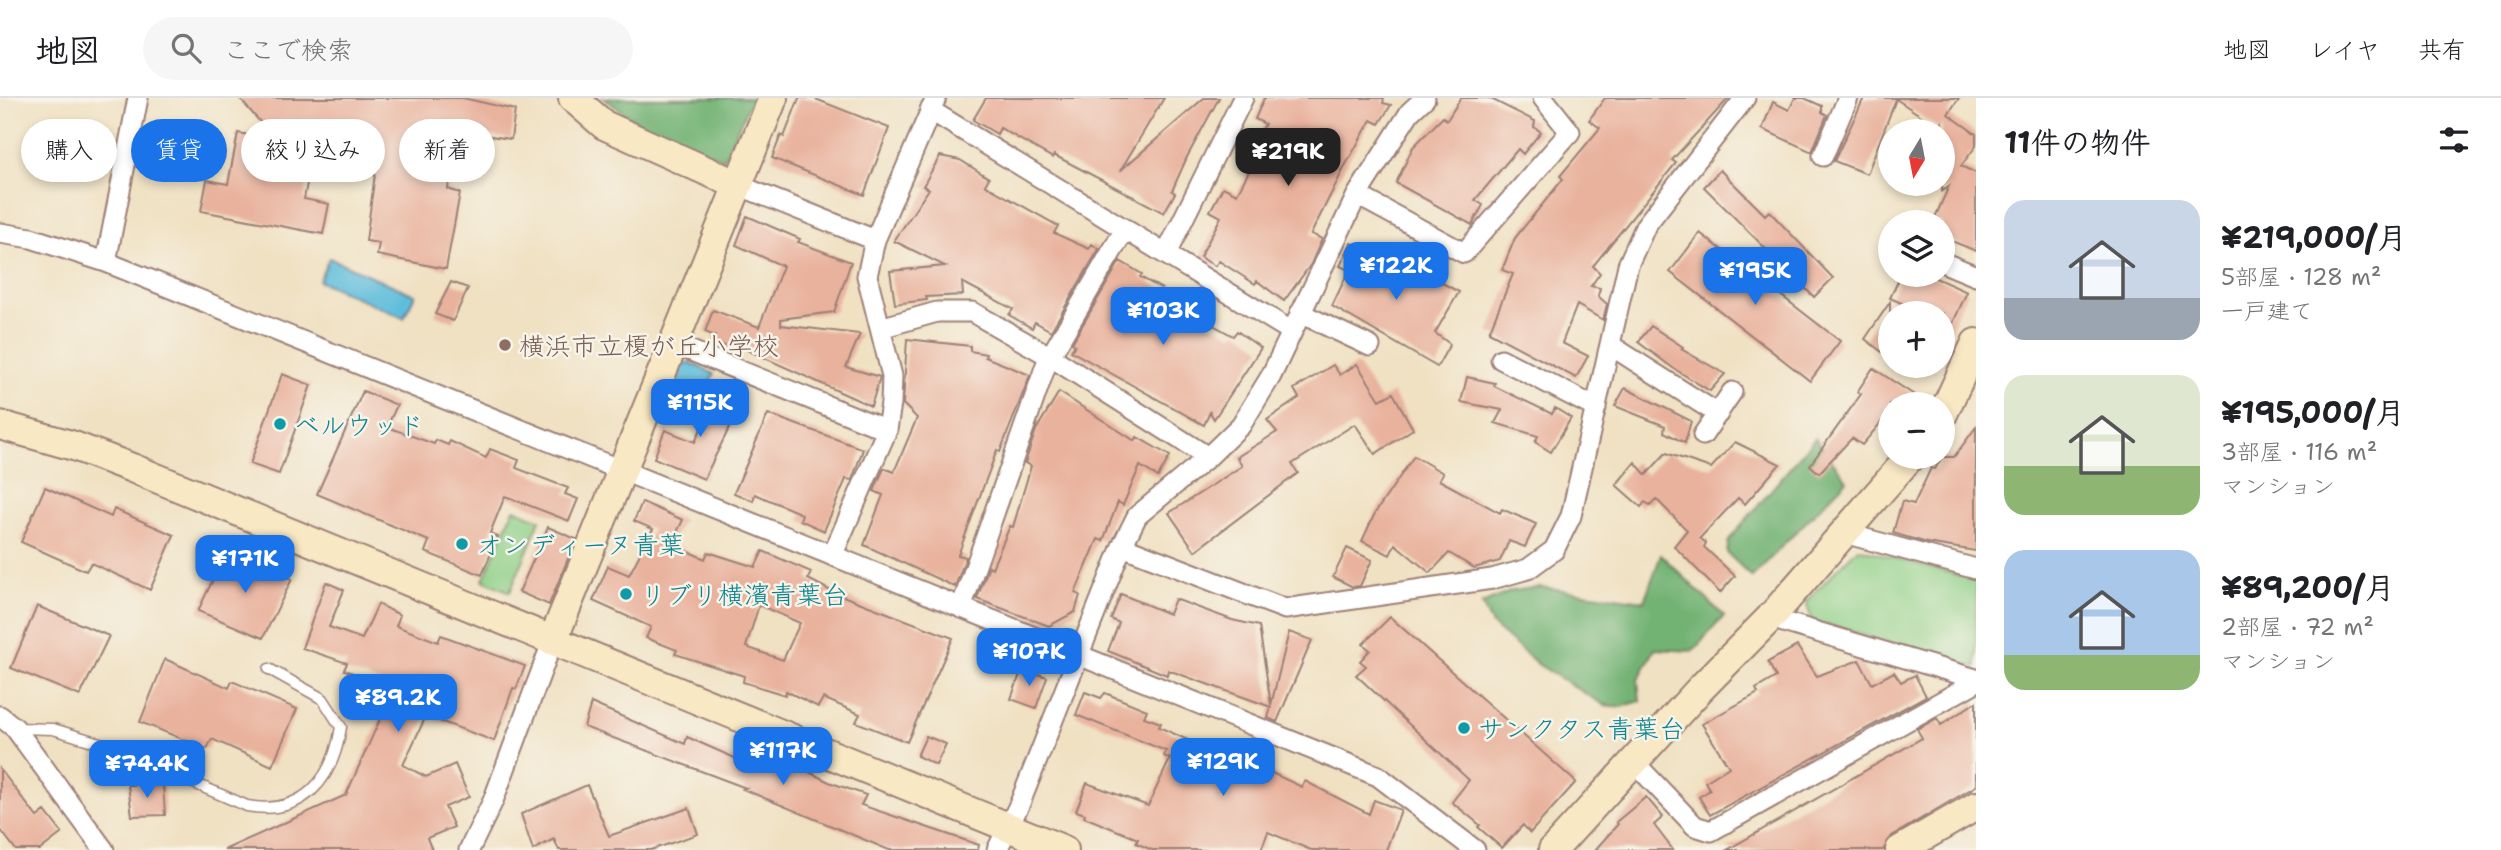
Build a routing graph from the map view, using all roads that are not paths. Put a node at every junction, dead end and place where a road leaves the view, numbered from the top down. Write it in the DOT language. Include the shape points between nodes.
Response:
graph roads {
  1 [pos="138,98"];
  2 [pos="573,98"];
  3 [pos="773,98"];
  4 [pos="1425,98"];
  5 [pos="1543,98"];
  6 [pos="1745,98"];
  7 [pos="1848,98"];
  8 [pos="1237,100"];
  9 [pos="933,104"];
  10 [pos="1823,156"];
  11 [pos="738,185"];
  12 [pos="1357,195"];
  13 [pos="1125,229"];
  14 [pos="0,233"];
  15 [pos="875,240"];
  16 [pos="1166,254"];
  17 [pos="106,262"];
  18 [pos="1955,267"];
  19 [pos="1976,276"];
  20 [pos="1300,313"];
  21 [pos="880,328"];
  22 [pos="1291,331"];
  23 [pos="1976,342"];
  24 [pos="674,344"];
  25 [pos="1610,345"];
  26 [pos="1370,346"];
  27 [pos="1051,357"];
  28 [pos="1501,359"];
  29 [pos="1953,392"];
  30 [pos="1732,393"];
  31 [pos="1596,408"];
  32 [pos="1718,414"];
  33 [pos="0,425"];
  34 [pos="887,430"];
  35 [pos="1703,435"];
  36 [pos="1208,457"];
  37 [pos="1900,469"];
  38 [pos="622,470"];
  39 [pos="1844,533"];
  40 [pos="1122,546"];
  41 [pos="833,554"];
  42 [pos="1976,569"];
  43 [pos="961,608"];
  44 [pos="1770,618"];
  45 [pos="553,640"];
  46 [pos="1078,654"];
  47 [pos="269,669"];
  48 [pos="1976,681"];
  49 [pos="0,716"];
  50 [pos="15,729"];
  51 [pos="1633,761"];
  52 [pos="1976,806"];
  53 [pos="1002,839"];
  54 [pos="104,850"];
  55 [pos="469,850"];
  56 [pos="1064,850"];
  57 [pos="1475,850"];
  58 [pos="1553,850"];
  59 [pos="1900,850"];
  1 -- 17 [label="street"];
  2 -- 11 [label="street" via="604,125"];
  3 -- 11 [label="street"];
  4 -- 12 [label="street" via="1410,112"];
  5 -- 12 [label="street" via="1570,132 1464,253"];
  6 -- 25 [label="street" via="1646,225 1628,265"];
  7 -- 10 [label="street"];
  8 -- 16 [label="street"];
  9 -- 13 [label="street"];
  9 -- 15 [label="street"];
  11 -- 15 [label="street"];
  11 -- 24 [label="street"];
  12 -- 20 [label="street"];
  13 -- 16 [label="street"];
  13 -- 27 [label="street"];
  14 -- 17 [label="street"];
  15 -- 21 [label="street" via="867,276"];
  16 -- 22 [label="street"];
  17 -- 38 [label="street"];
  18 -- 19 [label="street"];
  20 -- 22 [label="street"];
  20 -- 26 [label="street"];
  21 -- 27 [label="street" via="937,312 972,312"];
  21 -- 34 [label="street" via="892,376"];
  22 -- 36 [label="street" via="1241,425"];
  23 -- 29 [label="street"];
  24 -- 34 [label="street"];
  24 -- 38 [label="street"];
  25 -- 31 [label="street"];
  25 -- 32 [label="street"];
  27 -- 36 [label="street"];
  27 -- 43 [label="street"];
  28 -- 31 [label="street"];
  30 -- 32 [label="street"];
  31 -- 40 [label="street" via="1571,516 1553,550 1528,569 1492,579 1285,609"];
  32 -- 35 [label="street"];
  33 -- 45 [label="street" via="86,450"];
  34 -- 41 [label="street"];
  36 -- 40 [label="street" via="1137,516"];
  37 -- 39 [label="street"];
  38 -- 41 [label="street"];
  38 -- 45 [label="street"];
  39 -- 42 [label="street"];
  39 -- 44 [label="street"];
  40 -- 46 [label="street"];
  41 -- 43 [label="street"];
  43 -- 46 [label="street"];
  44 -- 48 [label="street"];
  44 -- 51 [label="street"];
  45 -- 53 [label="street"];
  45 -- 55 [label="street" via="493,801"];
  46 -- 53 [label="street"];
  46 -- 57 [label="street" via="1378,776"];
  47 -- 50 [label="lane" via="323,699 341,727 337,755 317,785 296,803 270,810 247,806 106,745 54,729"];
  48 -- 51 [label="street" via="1711,831 1695,826"];
  49 -- 50 [label="street"];
  50 -- 54 [label="street"];
  51 -- 58 [label="street"];
  52 -- 59 [label="street"];
  53 -- 56 [label="street"];
}
